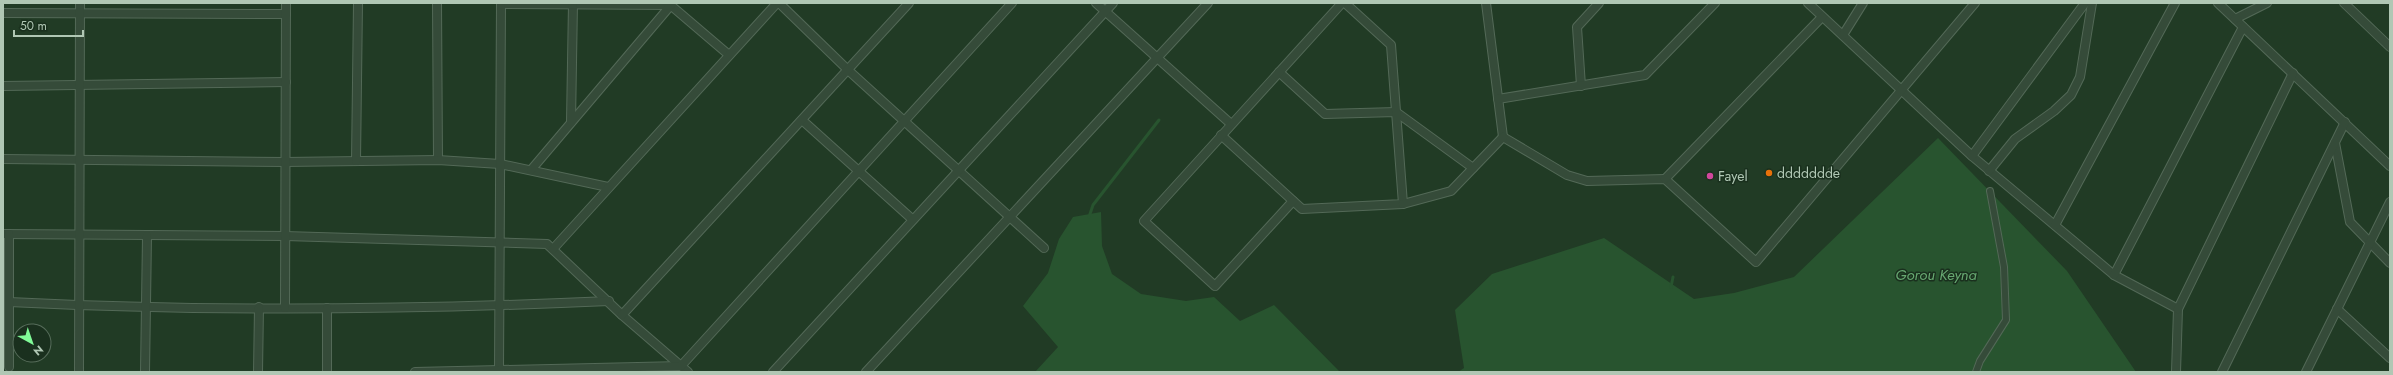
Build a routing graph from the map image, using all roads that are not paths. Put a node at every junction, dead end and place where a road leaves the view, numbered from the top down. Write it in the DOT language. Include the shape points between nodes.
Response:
graph roads {
  1 [pos="80,3"];
  2 [pos="286,3"];
  3 [pos="358,3"];
  4 [pos="438,3"];
  5 [pos="501,3"];
  6 [pos="778,3"];
  7 [pos="910,3"];
  8 [pos="1012,3"];
  9 [pos="1096,3"];
  10 [pos="1113,3"];
  11 [pos="1208,3"];
  12 [pos="1342,3"];
  13 [pos="1345,3"];
  14 [pos="1486,3"];
  15 [pos="1599,3"];
  16 [pos="1715,3"];
  17 [pos="1808,3"];
  18 [pos="1863,3"];
  19 [pos="1975,3"];
  20 [pos="2085,3"];
  21 [pos="2092,3"];
  22 [pos="2175,3"];
  23 [pos="2218,3"];
  24 [pos="2267,3"];
  25 [pos="2344,3"];
  26 [pos="573,4"];
  27 [pos="669,4"];
  28 [pos="1105,12"];
  29 [pos="3,13"];
  30 [pos="80,13"];
  31 [pos="286,14"];
  32 [pos="1822,17"];
  33 [pos="2235,19"];
  34 [pos="2243,27"];
  35 [pos="1843,35"];
  36 [pos="2390,47"];
  37 [pos="729,55"];
  38 [pos="1158,59"];
  39 [pos="848,70"];
  40 [pos="1279,72"];
  41 [pos="2293,73"];
  42 [pos="286,82"];
  43 [pos="79,83"];
  44 [pos="3,86"];
  45 [pos="1581,86"];
  46 [pos="1899,91"];
  47 [pos="1498,99"];
  48 [pos="1396,112"];
  49 [pos="802,120"];
  50 [pos="905,121"];
  51 [pos="571,122"];
  52 [pos="2345,122"];
  53 [pos="1231,124"];
  54 [pos="1221,135"];
  55 [pos="1503,137"];
  56 [pos="2335,143"];
  57 [pos="1972,156"];
  58 [pos="3,159"];
  59 [pos="80,160"];
  60 [pos="438,160"];
  61 [pos="356,161"];
  62 [pos="285,162"];
  63 [pos="500,164"];
  64 [pos="2390,166"];
  65 [pos="1473,168"];
  66 [pos="531,170"];
  67 [pos="958,170"];
  68 [pos="859,171"];
  69 [pos="1989,171"];
  70 [pos="1665,179"];
  71 [pos="608,187"];
  72 [pos="1990,191"];
  73 [pos="1293,201"];
  74 [pos="2390,202"];
  75 [pos="1403,204"];
  76 [pos="1010,217"];
  77 [pos="912,219"];
  78 [pos="2055,226"];
  79 [pos="6,234"];
  80 [pos="80,235"];
  81 [pos="147,236"];
  82 [pos="285,236"];
  83 [pos="500,243"];
  84 [pos="2370,244"];
  85 [pos="1044,248"];
  86 [pos="553,249"];
  87 [pos="2390,263"];
  88 [pos="2114,275"];
  89 [pos="609,301"];
  90 [pos="9,302"];
  91 [pos="80,306"];
  92 [pos="146,306"];
  93 [pos="498,306"];
  94 [pos="259,307"];
  95 [pos="285,308"];
  96 [pos="327,308"];
  97 [pos="2178,309"];
  98 [pos="2337,309"];
  99 [pos="622,315"];
  100 [pos="2390,358"];
  101 [pos="681,366"];
  102 [pos="9,367"];
  103 [pos="500,370"];
  104 [pos="79,372"];
  105 [pos="146,372"];
  106 [pos="258,372"];
  107 [pos="327,372"];
  108 [pos="415,372"];
  109 [pos="688,372"];
  110 [pos="773,372"];
  111 [pos="866,372"];
  112 [pos="1976,372"];
  113 [pos="2176,372"];
  114 [pos="2222,372"];
  115 [pos="2306,372"];
  1 -- 30 [label="street"];
  2 -- 31 [label="street"];
  3 -- 61 [label="street"];
  4 -- 60 [label="street"];
  5 -- 26 [label="street"];
  5 -- 63 [label="street"];
  6 -- 37 [label="street"];
  6 -- 39 [label="street"];
  7 -- 39 [label="street"];
  8 -- 50 [label="street"];
  9 -- 28 [label="street"];
  10 -- 28 [label="street"];
  11 -- 38 [label="street"];
  12 -- 40 [label="street"];
  13 -- 48 [label="street" via="1391,45"];
  14 -- 47 [label="street"];
  15 -- 45 [label="street" via="1578,27"];
  16 -- 45 [label="street" via="1645,76"];
  17 -- 32 [label="street"];
  18 -- 35 [label="street"];
  19 -- 46 [label="street"];
  20 -- 57 [label="street"];
  21 -- 69 [label="street" via="2080,77 2071,95 2054,111 2015,139"];
  22 -- 78 [label="street"];
  23 -- 33 [label="street"];
  24 -- 33 [label="street"];
  25 -- 36 [label="street"];
  26 -- 27 [label="street"];
  26 -- 51 [label="street"];
  27 -- 37 [label="street"];
  27 -- 51 [label="street"];
  28 -- 38 [label="street"];
  28 -- 67 [label="street"];
  29 -- 30 [label="street"];
  30 -- 31 [label="street"];
  30 -- 43 [label="street"];
  31 -- 42 [label="street"];
  32 -- 35 [label="street"];
  32 -- 70 [label="street"];
  33 -- 34 [label="street"];
  34 -- 41 [label="street"];
  34 -- 88 [label="street"];
  35 -- 46 [label="street"];
  37 -- 71 [label="street"];
  38 -- 53 [label="street"];
  38 -- 76 [label="street"];
  39 -- 49 [label="street"];
  39 -- 50 [label="street"];
  40 -- 48 [label="street" via="1325,114"];
  40 -- 53 [label="street"];
  41 -- 52 [label="street"];
  41 -- 97 [label="street"];
  42 -- 43 [label="street"];
  42 -- 62 [label="street"];
  43 -- 44 [label="street"];
  43 -- 59 [label="street"];
  45 -- 47 [label="street"];
  46 -- 57 [label="street"];
  46 -- 70 [label="street" via="1756,262"];
  47 -- 55 [label="street"];
  48 -- 65 [label="street"];
  48 -- 75 [label="street"];
  49 -- 68 [label="street"];
  49 -- 99 [label="street"];
  50 -- 67 [label="street"];
  50 -- 68 [label="street"];
  51 -- 66 [label="street"];
  52 -- 56 [label="street"];
  52 -- 64 [label="street"];
  53 -- 54 [label="street"];
  54 -- 73 [label="street"];
  54 -- 73 [label="street" via="1144,221 1215,286"];
  55 -- 65 [label="street"];
  55 -- 70 [label="street" via="1567,175 1587,181"];
  56 -- 84 [label="street" via="2350,222"];
  56 -- 114 [label="street"];
  57 -- 69 [label="street"];
  58 -- 59 [label="street"];
  59 -- 62 [label="street"];
  59 -- 80 [label="street"];
  60 -- 61 [label="street"];
  60 -- 63 [label="street"];
  61 -- 62 [label="street"];
  62 -- 82 [label="street"];
  63 -- 66 [label="street"];
  63 -- 83 [label="street"];
  65 -- 75 [label="street" via="1451,191"];
  66 -- 71 [label="street"];
  67 -- 76 [label="street"];
  67 -- 77 [label="street"];
  68 -- 77 [label="street"];
  68 -- 101 [label="street"];
  69 -- 78 [label="street"];
  71 -- 86 [label="street"];
  72 -- 112 [label="street" via="2004,267 2006,320 1980,361"];
  73 -- 75 [label="street" via="1302,209"];
  74 -- 84 [label="street"];
  76 -- 85 [label="street"];
  76 -- 111 [label="street"];
  77 -- 110 [label="street"];
  78 -- 88 [label="street"];
  79 -- 80 [label="street"];
  79 -- 90 [label="street"];
  80 -- 81 [label="street"];
  80 -- 91 [label="street"];
  81 -- 82 [label="street"];
  81 -- 92 [label="street"];
  82 -- 83 [label="street"];
  82 -- 95 [label="street"];
  83 -- 86 [label="street" via="547,244"];
  83 -- 93 [label="street"];
  84 -- 87 [label="street"];
  84 -- 98 [label="street"];
  86 -- 89 [label="street"];
  88 -- 97 [label="street"];
  89 -- 93 [label="street"];
  89 -- 99 [label="street"];
  90 -- 91 [label="street"];
  90 -- 102 [label="street"];
  91 -- 92 [label="street"];
  91 -- 104 [label="street"];
  92 -- 94 [label="street"];
  92 -- 105 [label="street"];
  93 -- 96 [label="street"];
  93 -- 103 [label="street"];
  94 -- 95 [label="street"];
  94 -- 106 [label="street"];
  95 -- 96 [label="street"];
  96 -- 107 [label="street"];
  97 -- 113 [label="street"];
  98 -- 100 [label="street"];
  98 -- 115 [label="street"];
  99 -- 101 [label="street"];
  101 -- 103 [label="street"];
  101 -- 109 [label="street"];
  103 -- 108 [label="street"];
}
